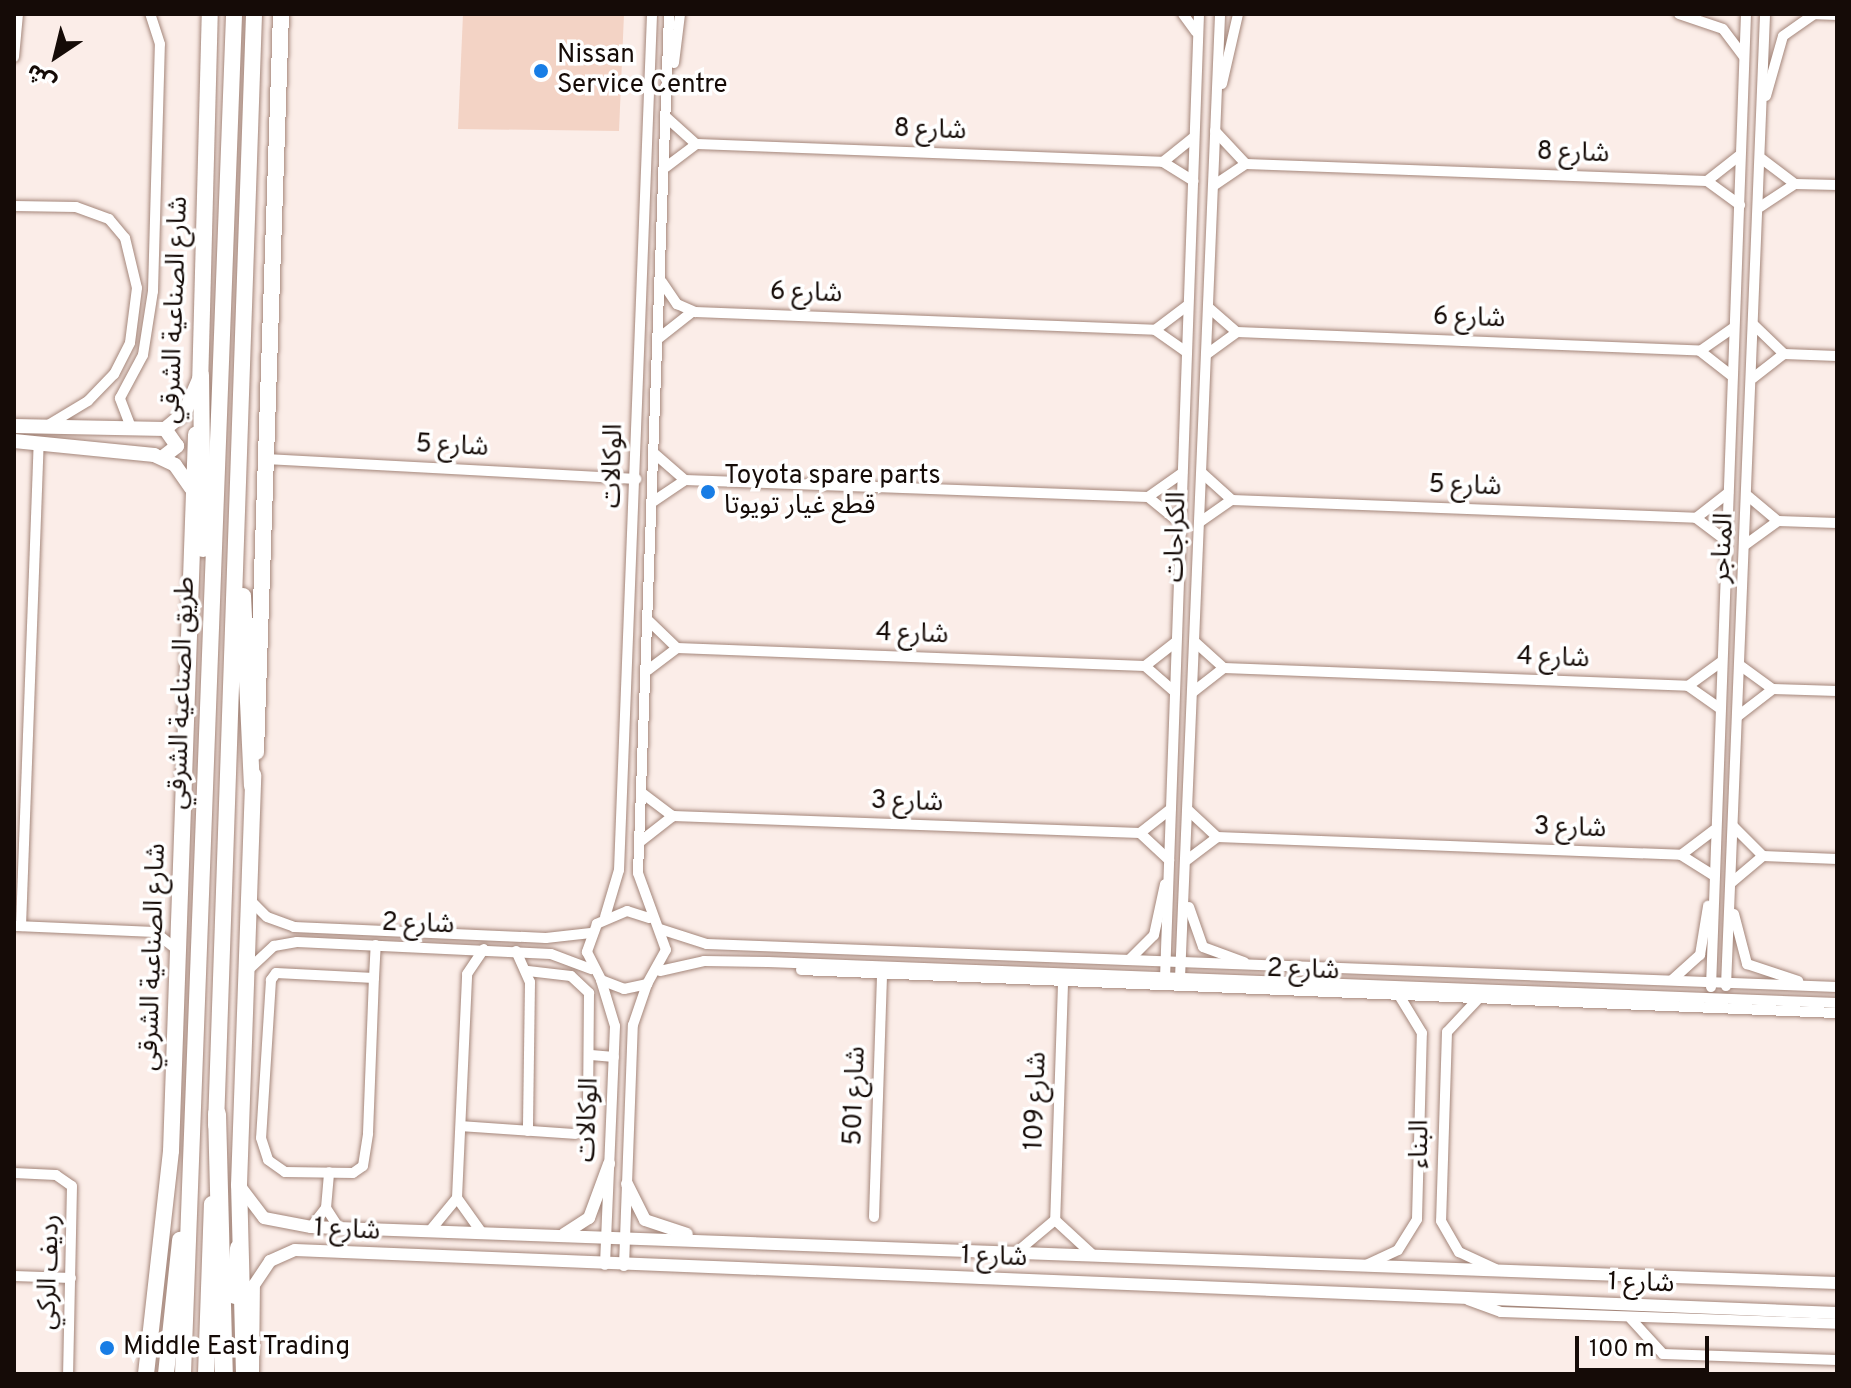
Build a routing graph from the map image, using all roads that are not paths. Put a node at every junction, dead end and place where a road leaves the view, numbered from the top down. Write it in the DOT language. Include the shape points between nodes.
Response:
graph roads {
  1 [pos="18,14"];
  2 [pos="150,14"];
  3 [pos="210,14"];
  4 [pos="221,14"];
  5 [pos="234,14"];
  6 [pos="254,14"];
  7 [pos="273,14"];
  8 [pos="281,14"];
  9 [pos="669,14"];
  10 [pos="680,14"];
  11 [pos="1183,14"];
  12 [pos="1199,14"];
  13 [pos="1220,14"];
  14 [pos="1238,14"];
  15 [pos="1679,14"];
  16 [pos="1746,14"];
  17 [pos="1765,14"];
  18 [pos="1811,14"];
  19 [pos="652,15"];
  20 [pos="1837,15"];
  21 [pos="1198,36"];
  22 [pos="209,40"];
  23 [pos="280,55"];
  24 [pos="14,57"];
  25 [pos="1745,59"];
  26 [pos="667,88"];
  27 [pos="1217,97"];
  28 [pos="1764,101"];
  29 [pos="666,117"];
  30 [pos="1215,131"];
  31 [pos="1194,137"];
  32 [pos="696,144"];
  33 [pos="1741,153"];
  34 [pos="1762,159"];
  35 [pos="1163,162"];
  36 [pos="1246,164"];
  37 [pos="665,168"];
  38 [pos="1193,181"];
  39 [pos="1707,181"];
  40 [pos="1795,184"];
  41 [pos="1837,185"];
  42 [pos="1213,186"];
  43 [pos="1740,205"];
  44 [pos="14,206"];
  45 [pos="1759,209"];
  46 [pos="661,280"];
  47 [pos="1189,304"];
  48 [pos="1208,306"];
  49 [pos="695,312"];
  50 [pos="1754,324"];
  51 [pos="1733,328"];
  52 [pos="1155,330"];
  53 [pos="1237,332"];
  54 [pos="658,340"];
  55 [pos="1700,351"];
  56 [pos="1187,352"];
  57 [pos="1784,354"];
  58 [pos="1206,356"];
  59 [pos="1837,356"];
  60 [pos="201,375"];
  61 [pos="1731,375"];
  62 [pos="1752,380"];
  63 [pos="14,426"];
  64 [pos="42,427"];
  65 [pos="165,429"];
  66 [pos="132,430"];
  67 [pos="14,441"];
  68 [pos="39,443"];
  69 [pos="655,454"];
  70 [pos="163,457"];
  71 [pos="266,459"];
  72 [pos="1183,472"];
  73 [pos="1202,473"];
  74 [pos="636,479"];
  75 [pos="685,480"];
  76 [pos="191,488"];
  77 [pos="1728,493"];
  78 [pos="1748,496"];
  79 [pos="1148,497"];
  80 [pos="1232,500"];
  81 [pos="653,502"];
  82 [pos="1696,518"];
  83 [pos="1778,521"];
  84 [pos="1200,522"];
  85 [pos="1837,523"];
  86 [pos="1181,524"];
  87 [pos="1727,541"];
  88 [pos="1745,545"];
  89 [pos="238,551"];
  90 [pos="649,621"];
  91 [pos="1177,641"];
  92 [pos="1195,642"];
  93 [pos="677,648"];
  94 [pos="209,650"];
  95 [pos="1721,662"];
  96 [pos="1145,666"];
  97 [pos="1741,666"];
  98 [pos="1224,668"];
  99 [pos="648,671"];
  100 [pos="1688,686"];
  101 [pos="1773,689"];
  102 [pos="1837,691"];
  103 [pos="1175,693"];
  104 [pos="1193,693"];
  105 [pos="1719,708"];
  106 [pos="1738,716"];
  107 [pos="252,786"];
  108 [pos="642,793"];
  109 [pos="1171,809"];
  110 [pos="1188,810"];
  111 [pos="673,816"];
  112 [pos="1733,826"];
  113 [pos="1715,828"];
  114 [pos="1140,833"];
  115 [pos="1217,837"];
  116 [pos="640,842"];
  117 [pos="1681,855"];
  118 [pos="1763,856"];
  119 [pos="1837,859"];
  120 [pos="1169,860"];
  121 [pos="1186,862"];
  122 [pos="1169,875"];
  123 [pos="1713,875"];
  124 [pos="1731,883"];
  125 [pos="1713,888"];
  126 [pos="1185,889"];
  127 [pos="249,899"];
  128 [pos="1730,899"];
  129 [pos="180,915"];
  130 [pos="605,917"];
  131 [pos="649,918"];
  132 [pos="17,926"];
  133 [pos="660,929"];
  134 [pos="155,932"];
  135 [pos="591,933"];
  136 [pos="376,945"];
  137 [pos="484,949"];
  138 [pos="516,951"];
  139 [pos="179,954"];
  140 [pos="1128,960"];
  141 [pos="768,962"];
  142 [pos="1166,962"];
  143 [pos="1180,962"];
  144 [pos="1254,965"];
  145 [pos="593,970"];
  146 [pos="247,971"];
  147 [pos="528,971"];
  148 [pos="660,971"];
  149 [pos="882,977"];
  150 [pos="374,978"];
  151 [pos="1165,978"];
  152 [pos="1180,978"];
  153 [pos="601,980"];
  154 [pos="1670,981"];
  155 [pos="1711,982"];
  156 [pos="1726,982"];
  157 [pos="647,984"];
  158 [pos="1063,984"];
  159 [pos="1811,986"];
  160 [pos="1837,987"];
  161 [pos="1711,996"];
  162 [pos="1725,996"];
  163 [pos="1400,997"];
  164 [pos="1478,999"];
  165 [pos="1837,1003"];
  166 [pos="1837,1013"];
  167 [pos="591,1055"];
  168 [pos="614,1057"];
  169 [pos="588,1101"];
  170 [pos="217,1114"];
  171 [pos="461,1126"];
  172 [pos="528,1131"];
  173 [pos="576,1134"];
  174 [pos="609,1164"];
  175 [pos="329,1172"];
  176 [pos="14,1173"];
  177 [pos="188,1175"];
  178 [pos="627,1184"];
  179 [pos="239,1185"];
  180 [pos="457,1198"];
  181 [pos="326,1208"];
  182 [pos="874,1217"];
  183 [pos="1055,1220"];
  184 [pos="311,1227"];
  185 [pos="339,1228"];
  186 [pos="429,1232"];
  187 [pos="482,1233"];
  188 [pos="555,1236"];
  189 [pos="606,1237"];
  190 [pos="625,1238"];
  191 [pos="729,1242"];
  192 [pos="239,1248"];
  193 [pos="1018,1251"];
  194 [pos="1093,1255"];
  195 [pos="605,1265"];
  196 [pos="1366,1265"];
  197 [pos="624,1266"];
  198 [pos="1500,1271"];
  199 [pos="14,1276"];
  200 [pos="71,1278"];
  201 [pos="1837,1283"];
  202 [pos="1468,1300"];
  203 [pos="1837,1313"];
  204 [pos="172,1315"];
  205 [pos="1631,1319"];
  206 [pos="1837,1324"];
  207 [pos="149,1352"];
  208 [pos="1837,1360"];
  209 [pos="146,1373"];
  210 [pos="68,1374"];
  211 [pos="166,1374"];
  212 [pos="183,1374"];
  213 [pos="206,1374"];
  214 [pos="224,1374"];
  215 [pos="233,1374"];
  216 [pos="244,1374"];
  217 [pos="253,1374"];
  1 -- 24 [label="street"];
  2 -- 66 [label="street" via="160,44 153,291 143,355 120,398"];
  3 -- 22 [label="main road, شارع الصناعية الشرقي"];
  4 -- 22 [label="main road"];
  5 -- 94 [label="main road, طريق الصناعية الشرقي"];
  6 -- 89 [label="main road, طريق الصناعية الشرقي"];
  7 -- 23 [label="main road"];
  8 -- 23 [label="main road"];
  9 -- 26 [label="street, الوكالات"];
  10 -- 26 [label="street, الوكالات"];
  11 -- 21 [label="street"];
  12 -- 21 [label="street, الكراجات"];
  13 -- 27 [label="street, الكراجات"];
  14 -- 27 [label="street, الكراجات"];
  15 -- 25 [label="street" via="1723,29"];
  16 -- 25 [label="street, المناجر"];
  17 -- 28 [label="street, المناجر"];
  18 -- 20 [label="street"];
  18 -- 28 [label="street, المناجر" via="1783,36"];
  19 -- 74 [label="street, الوكالات"];
  21 -- 31 [label="street, الكراجات"];
  22 -- 60 [label="main road, شارع الصناعية الشرقي"];
  23 -- 71 [label="main road"];
  25 -- 33 [label="street, المناجر"];
  26 -- 29 [label="street, الوكالات"];
  27 -- 30 [label="street, الكراجات"];
  28 -- 34 [label="street, المناجر"];
  29 -- 32 [label="street"];
  29 -- 37 [label="street, الوكالات"];
  30 -- 36 [label="street"];
  30 -- 42 [label="street, الكراجات"];
  31 -- 35 [label="street"];
  31 -- 38 [label="street, الكراجات"];
  32 -- 35 [label="street, شارع 8"];
  32 -- 37 [label="street"];
  33 -- 39 [label="street"];
  33 -- 43 [label="street, المناجر"];
  34 -- 40 [label="street"];
  34 -- 45 [label="street, المناجر"];
  35 -- 38 [label="street"];
  36 -- 39 [label="street, شارع 8"];
  36 -- 42 [label="street"];
  37 -- 46 [label="street, الوكالات"];
  38 -- 47 [label="street, الكراجات"];
  39 -- 43 [label="street"];
  40 -- 41 [label="street"];
  40 -- 45 [label="street"];
  42 -- 48 [label="street, الكراجات"];
  43 -- 51 [label="street, المناجر"];
  44 -- 64 [label="street" via="76,207 109,219 125,238 137,288 130,343 114,374 88,401"];
  45 -- 50 [label="street, المناجر"];
  46 -- 49 [label="street" via="677,304"];
  46 -- 54 [label="street, الوكالات"];
  47 -- 52 [label="street"];
  47 -- 56 [label="street, الكراجات"];
  48 -- 53 [label="street"];
  48 -- 58 [label="street, الكراجات"];
  49 -- 52 [label="street, شارع 6"];
  49 -- 54 [label="street" via="669,323"];
  50 -- 57 [label="street"];
  50 -- 62 [label="street, المناجر"];
  51 -- 55 [label="street"];
  51 -- 61 [label="street, المناجر"];
  52 -- 56 [label="street"];
  53 -- 55 [label="street, شارع 6"];
  53 -- 58 [label="street"];
  54 -- 69 [label="street, الوكالات"];
  55 -- 61 [label="street"];
  56 -- 72 [label="street, الكراجات"];
  57 -- 59 [label="street"];
  57 -- 62 [label="street"];
  58 -- 73 [label="street, الكراجات"];
  60 -- 65 [label="main road" via="185,412"];
  60 -- 76 [label="main road, شارع الصناعية الشرقي"];
  60 -- 94 [label="main road"];
  61 -- 77 [label="street, المناجر"];
  62 -- 78 [label="street, المناجر"];
  63 -- 64 [label="main road"];
  64 -- 66 [label="main road"];
  65 -- 66 [label="main road"];
  65 -- 70 [label="main road" via="177,446"];
  67 -- 68 [label="main road"];
  68 -- 70 [label="main road"];
  68 -- 132 [label="street"];
  69 -- 75 [label="street"];
  69 -- 81 [label="street, الوكالات"];
  70 -- 76 [label="main road"];
  71 -- 74 [label="street, شارع 5"];
  71 -- 107 [label="main road"];
  72 -- 79 [label="street"];
  72 -- 86 [label="street, الكراجات"];
  73 -- 80 [label="street"];
  73 -- 84 [label="street, الكراجات"];
  74 -- 130 [label="street, الوكالات" via="619,870"];
  75 -- 79 [label="street"];
  75 -- 81 [label="street"];
  76 -- 129 [label="main road, شارع الصناعية الشرقي"];
  77 -- 82 [label="street"];
  77 -- 87 [label="street, المناجر"];
  78 -- 83 [label="street"];
  78 -- 88 [label="street, المناجر"];
  79 -- 86 [label="street"];
  80 -- 82 [label="street, شارع 5"];
  80 -- 84 [label="street"];
  81 -- 90 [label="street, الوكالات"];
  82 -- 87 [label="street"];
  83 -- 85 [label="street"];
  83 -- 88 [label="street"];
  84 -- 92 [label="street, الكراجات"];
  86 -- 91 [label="street, الكراجات"];
  87 -- 95 [label="street, المناجر"];
  88 -- 97 [label="street, المناجر"];
  89 -- 107 [label="main road"];
  89 -- 170 [label="main road, طريق الصناعية الشرقي"];
  90 -- 93 [label="street"];
  90 -- 99 [label="street, الوكالات"];
  91 -- 96 [label="street"];
  91 -- 103 [label="street, الكراجات"];
  92 -- 98 [label="street"];
  92 -- 104 [label="street, الكراجات"];
  93 -- 96 [label="street, شارع 4"];
  93 -- 99 [label="street"];
  94 -- 177 [label="main road, طريق الصناعية الشرقي"];
  95 -- 100 [label="street"];
  95 -- 105 [label="street, المناجر"];
  96 -- 103 [label="street"];
  97 -- 101 [label="street"];
  97 -- 106 [label="street, المناجر"];
  98 -- 100 [label="street, شارع 4"];
  98 -- 104 [label="street"];
  99 -- 108 [label="street, الوكالات"];
  100 -- 105 [label="street"];
  101 -- 102 [label="street"];
  101 -- 106 [label="street"];
  103 -- 109 [label="street, الكراجات"];
  104 -- 110 [label="street, الكراجات"];
  105 -- 113 [label="street, المناجر"];
  106 -- 112 [label="street, المناجر"];
  107 -- 127 [label="main road"];
  108 -- 111 [label="street"];
  108 -- 116 [label="street, الوكالات"];
  109 -- 114 [label="street"];
  109 -- 120 [label="street, الكراجات"];
  110 -- 115 [label="street"];
  110 -- 121 [label="street, الكراجات"];
  111 -- 114 [label="street, شارع 3"];
  111 -- 116 [label="street"];
  112 -- 118 [label="street"];
  112 -- 124 [label="street, المناجر"];
  113 -- 117 [label="street"];
  113 -- 123 [label="street, المناجر"];
  114 -- 120 [label="street"];
  115 -- 117 [label="street, شارع 3"];
  115 -- 121 [label="street"];
  116 -- 131 [label="street, الوكالات" via="638,873"];
  117 -- 123 [label="street, شارع 3"];
  118 -- 119 [label="street"];
  118 -- 124 [label="street"];
  120 -- 122 [label="street, الكراجات"];
  121 -- 126 [label="street, الكراجات"];
  122 -- 140 [label="street, الكراجات" via="1151,941"];
  122 -- 142 [label="street, الكراجات"];
  123 -- 125 [label="street, المناجر"];
  124 -- 128 [label="street, المناجر"];
  125 -- 154 [label="street, المناجر" via="1700,955"];
  125 -- 155 [label="street, المناجر"];
  126 -- 143 [label="street, الكراجات"];
  126 -- 144 [label="street, شارع 2" via="1196,940"];
  127 -- 135 [label="street, شارع 2" via="267,917 294,927 546,938"];
  127 -- 146 [label="main road"];
  128 -- 156 [label="street, المناجر"];
  128 -- 159 [label="street, شارع 2" via="1747,964"];
  129 -- 134 [label="street"];
  129 -- 139 [label="main road, شارع الصناعية الشرقي"];
  130 -- 131 [label="street" via="627,911"];
  130 -- 135 [label="street"];
  131 -- 133 [label="street"];
  132 -- 134 [label="street"];
  133 -- 140 [label="street, شارع 2" via="707,944"];
  133 -- 148 [label="street" via="666,950"];
  134 -- 139 [label="street"];
  135 -- 145 [label="street"];
  136 -- 137 [label="street, شارع 2"];
  136 -- 146 [label="street, شارع 2" via="284,943"];
  136 -- 150 [label="street"];
  137 -- 138 [label="street, شارع 2"];
  137 -- 171 [label="street" via="467,974"];
  138 -- 145 [label="street, شارع 2" via="567,956"];
  138 -- 147 [label="street"];
  139 -- 207 [label="main road, شارع الصناعية الشرقي" via="169,1176"];
  140 -- 142 [label="street, شارع 2"];
  141 -- 148 [label="street, شارع 2" via="688,963"];
  141 -- 149 [label="street, شارع 2"];
  141 -- 151 [label="street, شارع 2"];
  142 -- 143 [label="street, شارع 2"];
  142 -- 151 [label="street, الكراجات"];
  143 -- 144 [label="street, شارع 2"];
  143 -- 152 [label="street, الكراجات"];
  144 -- 154 [label="street, شارع 2"];
  145 -- 153 [label="street"];
  146 -- 179 [label="main road"];
  147 -- 167 [label="street" via="571,976 584,986 591,1001"];
  147 -- 172 [label="street"];
  148 -- 157 [label="street"];
  149 -- 158 [label="street, شارع 2"];
  149 -- 182 [label="street, شارع 501"];
  150 -- 175 [label="street" via="363,1163 356,1173"];
  150 -- 175 [label="street" via="276,973 271,980 263,1150 285,1172"];
  151 -- 152 [label="street, شارع 2"];
  152 -- 161 [label="street, شارع 2"];
  153 -- 157 [label="street" via="624,989"];
  153 -- 168 [label="street, الوكالات" via="614,1012"];
  154 -- 155 [label="street, شارع 2"];
  155 -- 156 [label="street, شارع 2"];
  155 -- 161 [label="street, المناجر"];
  156 -- 159 [label="street, شارع 2"];
  156 -- 162 [label="street, المناجر"];
  157 -- 178 [label="street, الوكالات" via="633,1025"];
  158 -- 163 [label="street, شارع 2"];
  158 -- 183 [label="street, شارع 109"];
  159 -- 160 [label="street, شارع 2"];
  161 -- 162 [label="street, شارع 2"];
  162 -- 165 [label="street, شارع 2"];
  163 -- 164 [label="street, شارع 2"];
  163 -- 196 [label="street, البناء" via="1422,1033 1417,1219 1398,1250"];
  164 -- 166 [label="street, شارع 2"];
  164 -- 198 [label="street, البناء" via="1447,1032 1441,1221 1459,1252"];
  167 -- 168 [label="street"];
  167 -- 169 [label="street"];
  168 -- 174 [label="street, الوكالات"];
  170 -- 213 [label="main road, طريق الصناعية الشرقي"];
  170 -- 214 [label="highway"];
  171 -- 172 [label="street"];
  171 -- 180 [label="street"];
  172 -- 173 [label="street"];
  174 -- 188 [label="street" via="586,1222"];
  174 -- 189 [label="street, الوكالات"];
  175 -- 181 [label="street"];
  176 -- 200 [label="street, رديف الركي" via="56,1175 72,1186"];
  177 -- 204 [label="main road"];
  177 -- 212 [label="main road, طريق الصناعية الشرقي"];
  178 -- 190 [label="street, الوكالات"];
  178 -- 191 [label="street" via="649,1224"];
  179 -- 184 [label="street, شارع 1" via="264,1218"];
  179 -- 192 [label="main road"];
  180 -- 186 [label="street"];
  180 -- 187 [label="street"];
  181 -- 184 [label="street, شارع 1"];
  181 -- 185 [label="street, شارع 1"];
  183 -- 193 [label="street"];
  183 -- 194 [label="street"];
  184 -- 185 [label="street, شارع 1"];
  185 -- 186 [label="street, شارع 1"];
  186 -- 187 [label="street, شارع 1"];
  187 -- 188 [label="street, شارع 1"];
  188 -- 189 [label="street, شارع 1"];
  189 -- 190 [label="street, شارع 1"];
  189 -- 195 [label="street, الوكالات"];
  190 -- 191 [label="street, شارع 1"];
  190 -- 197 [label="street, الوكالات"];
  191 -- 193 [label="street, شارع 1"];
  192 -- 215 [label="highway"];
  192 -- 216 [label="main road"];
  193 -- 194 [label="street, شارع 1"];
  194 -- 196 [label="street, شارع 1"];
  195 -- 197 [label="street, شارع 1"];
  195 -- 217 [label="street, شارع 1" via="286,1253 263,1268 254,1285"];
  196 -- 198 [label="street, شارع 1"];
  197 -- 202 [label="street, شارع 1"];
  198 -- 201 [label="street, شارع 1"];
  199 -- 200 [label="street"];
  200 -- 210 [label="street, رديف الركي"];
  202 -- 203 [label="street, شارع 1"];
  202 -- 205 [label="street" via="1501,1312"];
  204 -- 207 [label="main road"];
  204 -- 211 [label="main road"];
  205 -- 206 [label="street"];
  205 -- 208 [label="street" via="1663,1354"];
  207 -- 209 [label="main road, شارع الصناعية الشرقي"];
}
